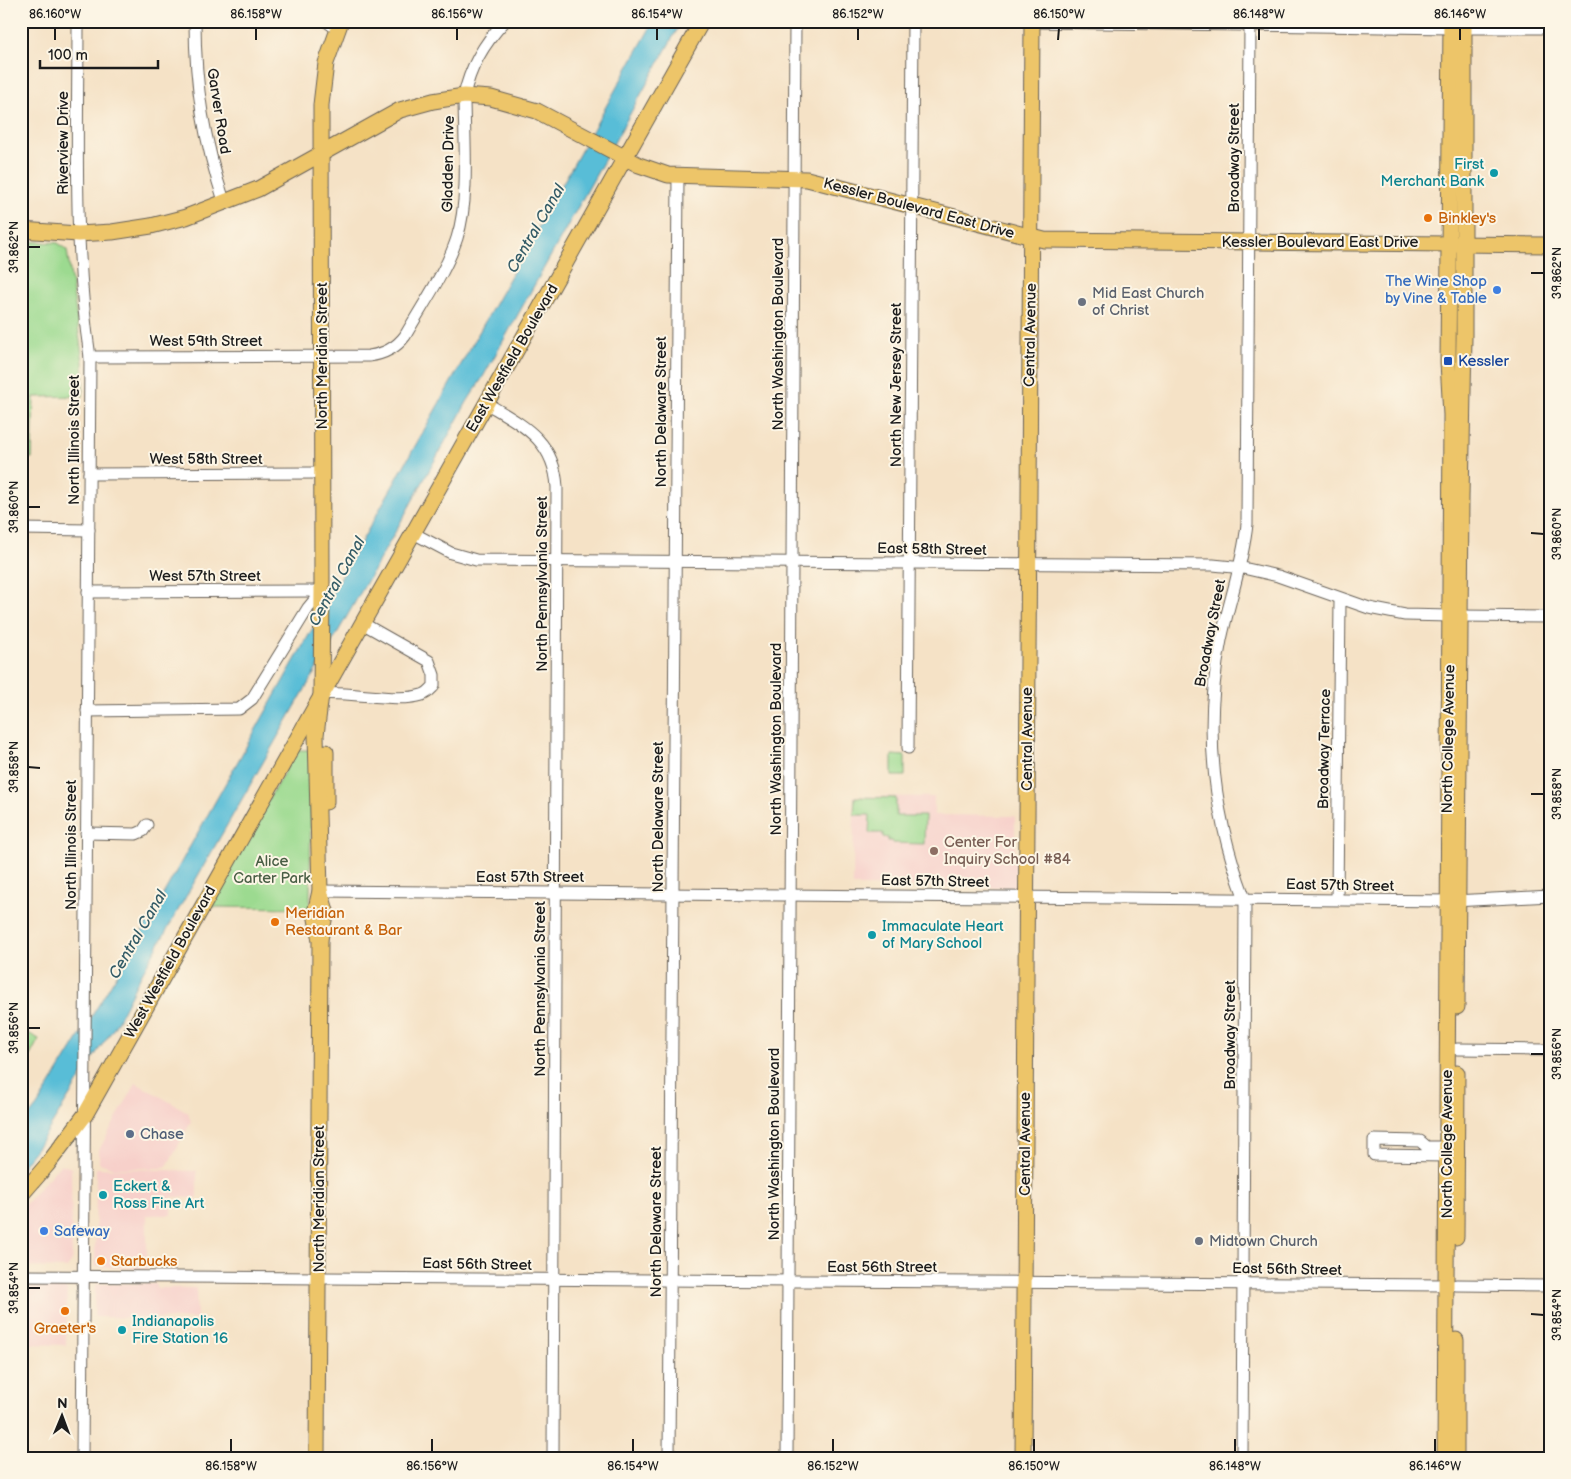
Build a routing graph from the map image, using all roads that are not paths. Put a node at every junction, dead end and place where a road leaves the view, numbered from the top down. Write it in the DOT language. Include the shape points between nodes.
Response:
graph roads {
  1 [pos="78,21"];
  2 [pos="195,21"];
  3 [pos="505,21"];
  4 [pos="702,21"];
  5 [pos="795,21"];
  6 [pos="913,21"];
  7 [pos="1032,22"];
  8 [pos="335,24"];
  9 [pos="1250,24"];
  10 [pos="1458,24"];
  11 [pos="1142,26"];
  12 [pos="1550,28"];
  13 [pos="464,96"];
  14 [pos="320,155"];
  15 [pos="626,158"];
  16 [pos="678,176"];
  17 [pos="794,177"];
  18 [pos="224,204"];
  19 [pos="912,206"];
  20 [pos="21,230"];
  21 [pos="78,234"];
  22 [pos="1030,237"];
  23 [pos="1249,242"];
  24 [pos="1457,244"];
  25 [pos="1550,245"];
  26 [pos="322,355"];
  27 [pos="90,357"];
  28 [pos="486,403"];
  29 [pos="322,473"];
  30 [pos="89,474"];
  31 [pos="21,529"];
  32 [pos="89,530"];
  33 [pos="413,533"];
  34 [pos="557,561"];
  35 [pos="674,562"];
  36 [pos="792,562"];
  37 [pos="910,563"];
  38 [pos="1028,564"];
  39 [pos="1239,567"];
  40 [pos="88,592"];
  41 [pos="322,598"];
  42 [pos="1340,600"];
  43 [pos="1455,616"];
  44 [pos="1550,617"];
  45 [pos="362,622"];
  46 [pos="321,694"];
  47 [pos="87,711"];
  48 [pos="295,744"];
  49 [pos="316,747"];
  50 [pos="908,748"];
  51 [pos="147,825"];
  52 [pos="86,833"];
  53 [pos="320,849"];
  54 [pos="320,891"];
  55 [pos="556,892"];
  56 [pos="672,894"];
  57 [pos="790,894"];
  58 [pos="1550,896"];
  59 [pos="1027,897"];
  60 [pos="1245,899"];
  61 [pos="1337,899"];
  62 [pos="1453,901"];
  63 [pos="1457,1049"];
  64 [pos="1550,1050"];
  65 [pos="85,1115"];
  66 [pos="1427,1151"];
  67 [pos="1446,1152"];
  68 [pos="21,1195"];
  69 [pos="21,1276"];
  70 [pos="83,1276"];
  71 [pos="318,1277"];
  72 [pos="554,1279"];
  73 [pos="670,1281"];
  74 [pos="788,1281"];
  75 [pos="1024,1283"];
  76 [pos="1243,1283"];
  77 [pos="1451,1285"];
  78 [pos="1550,1286"];
  79 [pos="82,1458"];
  80 [pos="317,1458"];
  81 [pos="552,1458"];
  82 [pos="669,1458"];
  83 [pos="787,1458"];
  84 [pos="1023,1458"];
  85 [pos="1242,1458"];
  86 [pos="1445,1458"];
  87 [pos="1456,1458"];
  1 -- 21 [label="street, Riverview Drive"];
  2 -- 18 [label="street, Garver Road" via="200,111"];
  3 -- 13 [label="street, Gladden Drive" via="480,52"];
  4 -- 15 [label="main road, East Westfield Boulevard"];
  5 -- 17 [label="street, North Washington Boulevard"];
  6 -- 19 [label="street, North New Jersey Street"];
  7 -- 11 [label="street"];
  7 -- 22 [label="main road, Central Avenue"];
  8 -- 14 [label="main road, North Meridian Street" via="323,81"];
  9 -- 10 [label="street"];
  9 -- 11 [label="street"];
  9 -- 23 [label="street, Broadway Street"];
  10 -- 12 [label="street"];
  10 -- 24 [label="main road, North College Avenue"];
  13 -- 14 [label="main road, Kessler Boulevard East Drive" via="400,110"];
  13 -- 15 [label="main road, Kessler Boulevard East Drive" via="522,105"];
  13 -- 26 [label="street, Gladden Drive" via="463,211 458,237 447,261 405,336 392,348 369,356"];
  14 -- 18 [label="main road, Kessler Boulevard East Drive"];
  14 -- 26 [label="main road, North Meridian Street"];
  15 -- 16 [label="main road, Kessler Boulevard East Drive" via="650,170"];
  15 -- 28 [label="main road, East Westfield Boulevard"];
  16 -- 17 [label="main road, Kessler Boulevard East Drive"];
  16 -- 35 [label="street, North Delaware Street"];
  17 -- 19 [label="main road, Kessler Boulevard East Drive"];
  17 -- 36 [label="street, North Washington Boulevard"];
  18 -- 21 [label="main road, Kessler Boulevard East Drive" via="146,227"];
  19 -- 22 [label="main road, Kessler Boulevard East Drive"];
  19 -- 37 [label="street, North New Jersey Street"];
  20 -- 21 [label="main road, Kessler Boulevard East Drive"];
  21 -- 27 [label="street, North Illinois Street" via="81,293"];
  22 -- 23 [label="main road, Kessler Boulevard East Drive" via="1050,240"];
  22 -- 38 [label="main road, Central Avenue"];
  23 -- 24 [label="main road, Kessler Boulevard East Drive"];
  23 -- 39 [label="street, Broadway Street" via="1248,510"];
  24 -- 25 [label="main road, Kessler Boulevard East Drive"];
  24 -- 43 [label="main road, North College Avenue"];
  26 -- 27 [label="street, West 59th Street"];
  26 -- 29 [label="main road, North Meridian Street"];
  27 -- 30 [label="street, North Illinois Street"];
  28 -- 33 [label="main road, East Westfield Boulevard"];
  28 -- 34 [label="street, North Pennsylvania Street" via="529,429 549,455 557,484"];
  29 -- 30 [label="street, West 58th Street"];
  29 -- 41 [label="main road, North Meridian Street"];
  30 -- 32 [label="street, North Illinois Street"];
  31 -- 32 [label="street"];
  32 -- 40 [label="street, North Illinois Street"];
  33 -- 34 [label="street, East 58th Street" via="436,546 476,560"];
  33 -- 45 [label="main road, East Westfield Boulevard"];
  34 -- 35 [label="street, East 58th Street"];
  34 -- 55 [label="street, North Pennsylvania Street"];
  35 -- 36 [label="street, East 58th Street"];
  35 -- 56 [label="street, North Delaware Street"];
  36 -- 37 [label="street, East 58th Street"];
  36 -- 57 [label="street, North Washington Boulevard"];
  37 -- 38 [label="street, East 58th Street"];
  37 -- 50 [label="street, North New Jersey Street"];
  38 -- 39 [label="street, East 58th Street"];
  38 -- 59 [label="main road, Central Avenue"];
  39 -- 42 [label="street, East 58th Street" via="1278,576"];
  39 -- 60 [label="street, Broadway Street" via="1217,663 1212,738 1221,822"];
  40 -- 41 [label="street, West 57th Street"];
  40 -- 47 [label="street, North Illinois Street"];
  41 -- 46 [label="main road, North Meridian Street"];
  41 -- 47 [label="street" via="308,608 252,699 239,709"];
  42 -- 43 [label="street, East 58th Street" via="1401,615"];
  42 -- 61 [label="street, Broadway Terrace"];
  43 -- 44 [label="street, East 58th Street"];
  43 -- 62 [label="main road, North College Avenue"];
  45 -- 46 [label="main road, East Westfield Boulevard"];
  45 -- 46 [label="street" via="429,662 434,686 422,696"];
  46 -- 48 [label="main road, West Westfield Boulevard"];
  46 -- 49 [label="main road, North Meridian Street"];
  46 -- 53 [label="main road, North Meridian Street" via="326,727 326,819"];
  47 -- 52 [label="street, North Illinois Street"];
  48 -- 49 [label="main road"];
  48 -- 65 [label="main road, West Westfield Boulevard"];
  49 -- 53 [label="main road, North Meridian Street" via="316,820"];
  51 -- 52 [label="street" via="136,834"];
  52 -- 65 [label="street, North Illinois Street"];
  53 -- 54 [label="main road, North Meridian Street"];
  54 -- 55 [label="street, East 57th Street"];
  54 -- 71 [label="main road, North Meridian Street" via="326,911 320,941"];
  55 -- 56 [label="street, East 57th Street"];
  55 -- 72 [label="street, North Pennsylvania Street"];
  56 -- 57 [label="street, East 57th Street"];
  56 -- 73 [label="street, North Delaware Street"];
  57 -- 59 [label="street, East 57th Street"];
  57 -- 74 [label="street, North Washington Boulevard"];
  58 -- 62 [label="street, East 57th Street"];
  59 -- 60 [label="street, East 57th Street"];
  59 -- 75 [label="main road, Central Avenue"];
  60 -- 61 [label="street, East 57th Street"];
  60 -- 76 [label="street, Broadway Street"];
  61 -- 62 [label="street, East 57th Street"];
  62 -- 63 [label="main road, North College Avenue"];
  62 -- 67 [label="main road, North College Avenue"];
  63 -- 64 [label="street"];
  63 -- 77 [label="main road, North College Avenue"];
  65 -- 68 [label="main road, West Westfield Boulevard"];
  65 -- 70 [label="street, North Illinois Street"];
  66 -- 67 [label="street"];
  67 -- 77 [label="main road, North College Avenue"];
  69 -- 70 [label="street, East 56th Street"];
  70 -- 71 [label="street, East 56th Street"];
  70 -- 79 [label="street, North Illinois Street"];
  71 -- 72 [label="street, East 56th Street"];
  71 -- 80 [label="main road, North Meridian Street"];
  72 -- 73 [label="street, East 56th Street"];
  72 -- 81 [label="street, North Pennsylvania Street"];
  73 -- 74 [label="street, East 56th Street"];
  73 -- 82 [label="street, North Delaware Street"];
  74 -- 75 [label="street, East 56th Street"];
  74 -- 83 [label="street, North Washington Boulevard"];
  75 -- 76 [label="street, East 56th Street"];
  75 -- 84 [label="main road, Central Avenue"];
  76 -- 77 [label="street, East 56th Street"];
  76 -- 85 [label="street, Broadway Street"];
  77 -- 78 [label="street, East 56th Street"];
  77 -- 86 [label="main road, North College Avenue"];
  77 -- 87 [label="main road, North College Avenue"];
}
